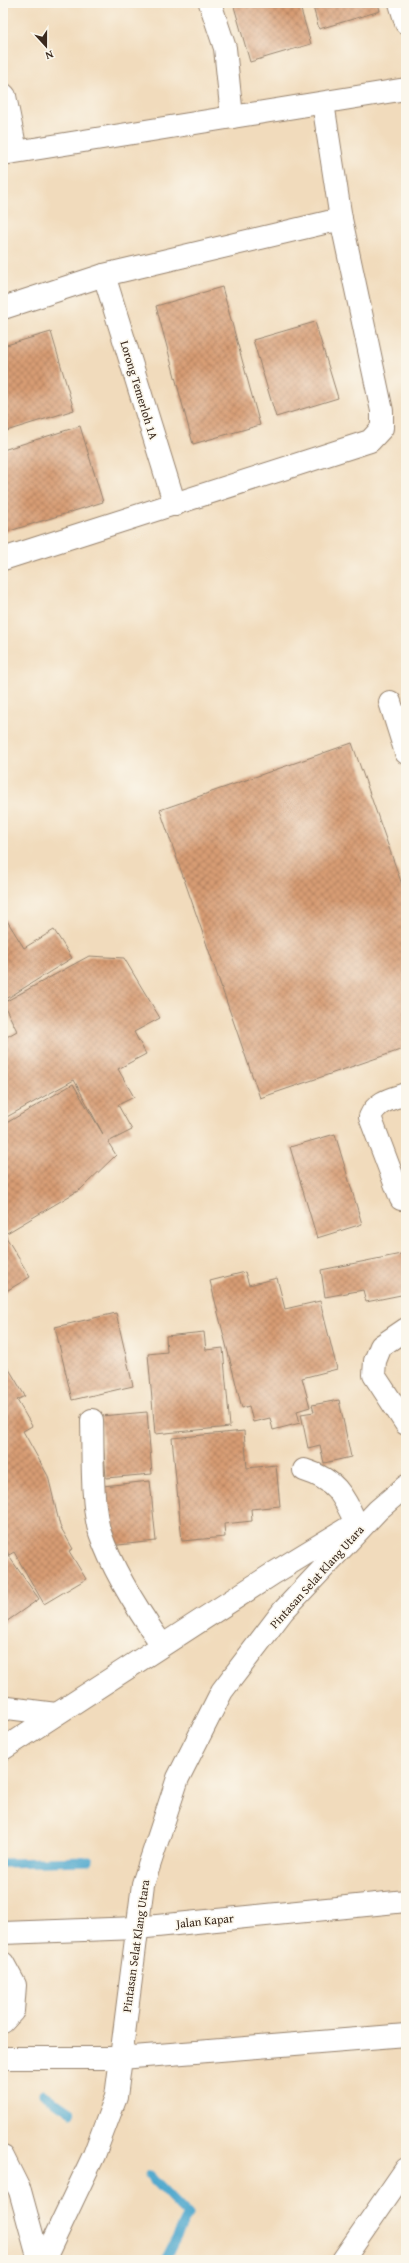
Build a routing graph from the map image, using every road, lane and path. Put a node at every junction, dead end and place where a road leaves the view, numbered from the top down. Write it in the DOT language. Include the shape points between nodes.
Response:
graph roads {
  1 [pos="210,3"];
  2 [pos="400,3"];
  3 [pos="406,23"];
  4 [pos="406,89"];
  5 [pos="3,94"];
  6 [pos="323,103"];
  7 [pos="232,117"];
  8 [pos="10,153"];
  9 [pos="341,219"];
  10 [pos="104,275"];
  11 [pos="3,308"];
  12 [pos="175,505"];
  13 [pos="3,560"];
  14 [pos="390,702"];
  15 [pos="406,753"];
  16 [pos="406,1094"];
  17 [pos="401,1199"];
  18 [pos="406,1329"];
  19 [pos="92,1420"];
  20 [pos="406,1424"];
  21 [pos="304,1470"];
  22 [pos="406,1486"];
  23 [pos="378,1510"];
  24 [pos="356,1523"];
  25 [pos="162,1645"];
  26 [pos="3,1710"];
  27 [pos="56,1714"];
  28 [pos="3,1749"];
  29 [pos="406,1901"];
  30 [pos="137,1928"];
  31 [pos="3,1932"];
  32 [pos="3,1963"];
  33 [pos="3,2022"];
  34 [pos="406,2035"];
  35 [pos="3,2058"];
  36 [pos="121,2058"];
  37 [pos="3,2157"];
  38 [pos="406,2169"];
  39 [pos="406,2184"];
  40 [pos="387,2200"];
  41 [pos="39,2260"];
  42 [pos="44,2260"];
  43 [pos="343,2260"];
  1 -- 7 [label="main road" via="225,48"];
  2 -- 3 [label="main road"];
  4 -- 6 [label="main road"];
  5 -- 8 [label="main road"];
  6 -- 7 [label="main road"];
  6 -- 9 [label="main road"];
  7 -- 8 [label="main road"];
  9 -- 10 [label="main road"];
  9 -- 12 [label="main road" via="382,411 382,428 370,441"];
  10 -- 11 [label="main road"];
  10 -- 12 [label="main road, Lorong Temerloh 1A"];
  12 -- 13 [label="main road"];
  14 -- 15 [label="main road"];
  16 -- 17 [label="main road" via="382,1102 373,1109 370,1117"];
  18 -- 20 [label="main road" via="381,1346 375,1361 374,1375"];
  19 -- 25 [label="main road" via="96,1507 100,1532 133,1603"];
  21 -- 24 [label="main road" via="322,1476 335,1486 347,1503"];
  22 -- 23 [label="main road, Pintasan Selat Klang Utara"];
  23 -- 24 [label="main road"];
  23 -- 30 [label="main road, Pintasan Selat Klang Utara" via="283,1610 222,1691 178,1778 143,1884"];
  24 -- 25 [label="main road" via="274,1572"];
  25 -- 27 [label="main road"];
  26 -- 27 [label="main road" via="8,1708"];
  27 -- 28 [label="main road"];
  29 -- 30 [label="main road, Jalan Kapar"];
  30 -- 31 [label="main road, Jalan Kapar"];
  30 -- 36 [label="main road, Pintasan Selat Klang Utara"];
  32 -- 33 [label="main road" via="16,1985 13,2011"];
  34 -- 36 [label="main road"];
  35 -- 36 [label="main road"];
  36 -- 42 [label="main road, Pintasan Selat Klang Utara" via="116,2097 94,2156"];
  37 -- 41 [label="main road" via="20,2191"];
  38 -- 40 [label="main road"];
  39 -- 40 [label="main road"];
  40 -- 43 [label="main road"];
}
